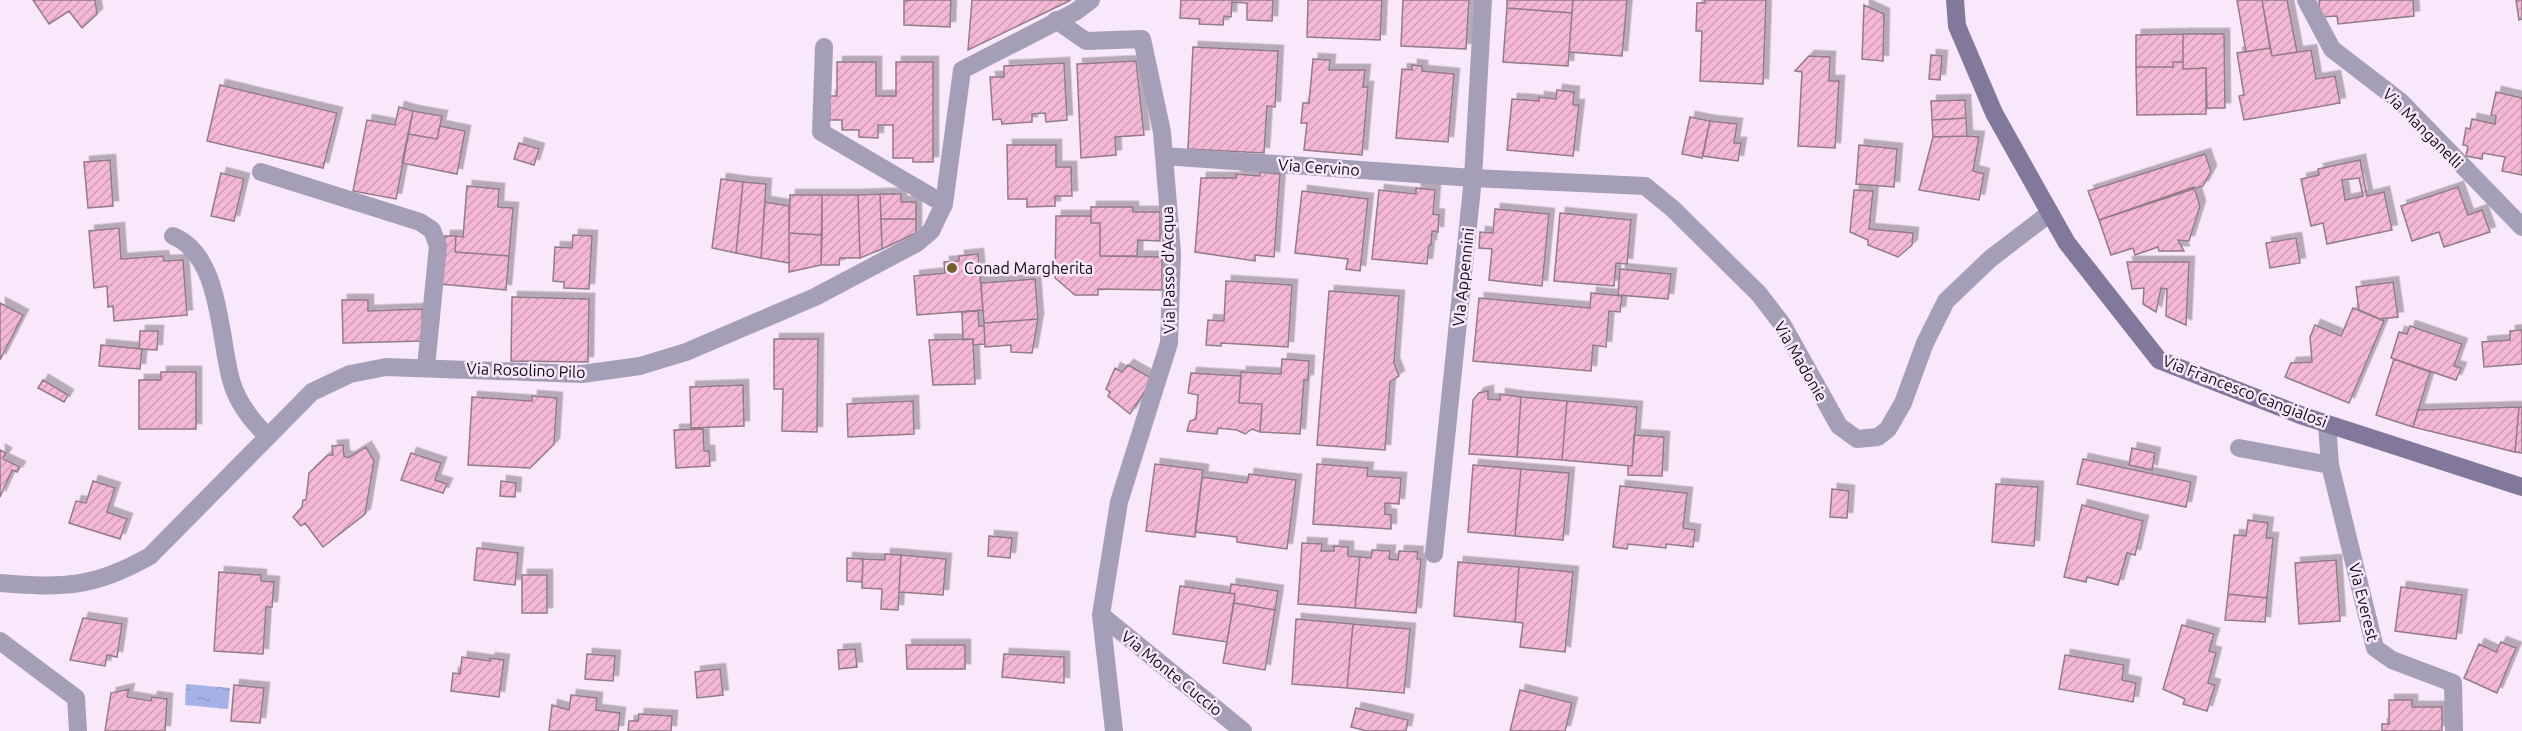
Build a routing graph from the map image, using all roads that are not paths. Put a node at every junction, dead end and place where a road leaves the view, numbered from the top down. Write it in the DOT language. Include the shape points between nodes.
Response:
graph roads {
  1 [pos="1091,0"];
  2 [pos="1483,0"];
  3 [pos="1954,0"];
  4 [pos="2306,0"];
  5 [pos="1056,20"];
  6 [pos="824,47"];
  7 [pos="1164,156"];
  8 [pos="261,172"];
  9 [pos="1473,178"];
  10 [pos="944,204"];
  11 [pos="2050,213"];
  12 [pos="2522,227"];
  13 [pos="173,236"];
  14 [pos="426,367"];
  15 [pos="2326,424"];
  16 [pos="268,437"];
  17 [pos="2239,448"];
  18 [pos="2330,465"];
  19 [pos="2522,487"];
  20 [pos="1434,554"];
  21 [pos="0,583"];
  22 [pos="1101,615"];
  23 [pos="0,641"];
  24 [pos="78,731"];
  25 [pos="1114,731"];
  26 [pos="1243,731"];
  27 [pos="2454,731"];
  1 -- 5 [label="street, Via Rosolino Pilo"];
  2 -- 9 [label="street, VIa Appennini"];
  3 -- 11 [label="street, Via Francesco Cangialosi" via="1957,26 1994,113"];
  4 -- 12 [label="street, Via Manganelli" via="2332,49 2401,102"];
  5 -- 7 [label="street, Via Passo d'Acqua" via="1086,41 1142,39"];
  5 -- 10 [label="street, Via Rosolino Pilo" via="962,70"];
  6 -- 10 [label="street" via="821,132"];
  7 -- 9 [label="street, Via Cervino"];
  7 -- 22 [label="street, Via Passo d'Acqua" via="1172,253 1169,343 1119,502"];
  8 -- 14 [label="street" via="420,222 432,230 438,246"];
  9 -- 11 [label="street, Via Madonie" via="1645,186 1673,208 1759,294 1782,324 1839,426 1857,439 1878,437 1888,429 1946,301 1990,259"];
  9 -- 20 [label="street, VIa Appennini"];
  10 -- 14 [label="street, Via Rosolino Pilo" via="931,231 917,243 815,297 663,359 582,374"];
  11 -- 15 [label="street, Via Francesco Cangialosi" via="2067,243 2159,360"];
  13 -- 16 [label="street" via="187,242 202,265 216,301 231,382 248,416"];
  14 -- 16 [label="street, Via Rosolino Pilo" via="386,367 350,374 312,392"];
  15 -- 18 [label="street, Via Everest"];
  15 -- 19 [label="street, Via Francesco Cangialosi"];
  16 -- 21 [label="street, Via Rosolino Pilo" via="150,556 119,573 84,584 50,587"];
  17 -- 18 [label="street"];
  18 -- 27 [label="street, Via Everest" via="2375,648 2392,660 2453,683"];
  22 -- 25 [label="street, Via Passo d'Acqua"];
  22 -- 26 [label="street, Via Monte Cuccio"];
  23 -- 24 [label="street" via="76,698"];
}
